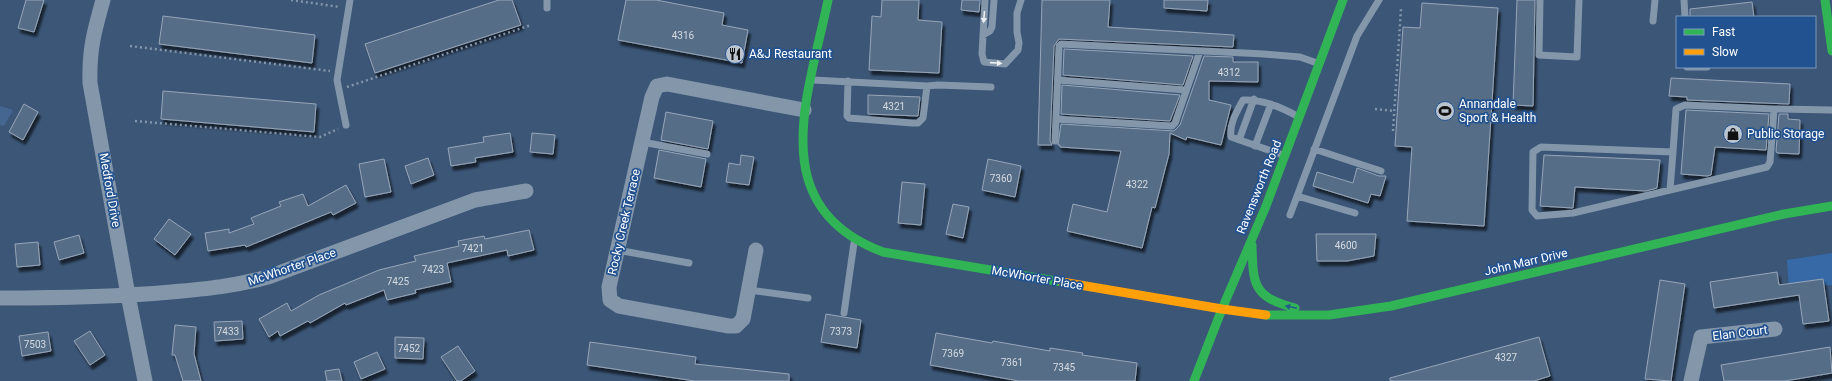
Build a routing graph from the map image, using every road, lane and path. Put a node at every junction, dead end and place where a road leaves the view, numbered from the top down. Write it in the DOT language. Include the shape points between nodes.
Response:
graph roads {
  1 [pos="103,0"];
  2 [pos="291,0"];
  3 [pos="350,0"];
  4 [pos="828,0"];
  5 [pos="986,0"];
  6 [pos="994,0"];
  7 [pos="1021,0"];
  8 [pos="1343,0"];
  9 [pos="1379,0"];
  10 [pos="1540,0"];
  11 [pos="1580,0"];
  12 [pos="1655,0"];
  13 [pos="1684,0"];
  14 [pos="1825,0"];
  15 [pos="349,8"];
  16 [pos="1401,9"];
  17 [pos="1685,16"];
  18 [pos="1653,21"];
  19 [pos="531,25"];
  20 [pos="983,35"];
  21 [pos="130,46"];
  22 [pos="1200,51"];
  23 [pos="1832,51"];
  24 [pos="1320,63"];
  25 [pos="338,72"];
  26 [pos="811,80"];
  27 [pos="1058,80"];
  28 [pos="848,81"];
  29 [pos="927,86"];
  30 [pos="991,87"];
  31 [pos="339,90"];
  32 [pos="1186,90"];
  33 [pos="1254,99"];
  34 [pos="1271,104"];
  35 [pos="1774,109"];
  36 [pos="804,110"];
  37 [pos="1375,110"];
  38 [pos="1832,110"];
  39 [pos="1395,111"];
  40 [pos="1299,117"];
  41 [pos="1056,119"];
  42 [pos="135,122"];
  43 [pos="346,125"];
  44 [pos="1393,131"];
  45 [pos="1239,140"];
  46 [pos="1055,141"];
  47 [pos="642,142"];
  48 [pos="1255,146"];
  49 [pos="1314,149"];
  50 [pos="1673,152"];
  51 [pos="707,154"];
  52 [pos="1285,156"];
  53 [pos="1382,171"];
  54 [pos="1670,190"];
  55 [pos="526,192"];
  56 [pos="1297,196"];
  57 [pos="1832,206"];
  58 [pos="1355,213"];
  59 [pos="1290,215"];
  60 [pos="1252,239"];
  61 [pos="854,240"];
  62 [pos="617,250"];
  63 [pos="756,250"];
  64 [pos="689,263"];
  65 [pos="749,290"];
  66 [pos="128,295"];
  67 [pos="0,298"];
  68 [pos="808,298"];
  69 [pos="1222,309"];
  70 [pos="844,313"];
  71 [pos="1329,315"];
  72 [pos="1775,329"];
  73 [pos="145,381"];
  74 [pos="1194,381"];
  75 [pos="1691,381"];
  1 -- 66 [label="street, Medford Drive" via="91,42 90,83"];
  2 -- 15 [label="path"];
  3 -- 15 [label="lane"];
  4 -- 26 [label="street, McWhorter Place"];
  5 -- 20 [label="lane, one-way"];
  6 -- 20 [label="lane" via="992,27"];
  20 -- 7 [label="lane, one-way" via="984,62 1005,64 1018,50 1016,13"];
  8 -- 24 [label="street, Ravensworth Road"];
  9 -- 49 [label="lane" via="1357,36"];
  10 -- 11 [label="lane" via="1538,55 1577,57"];
  12 -- 18 [label="lane"];
  13 -- 17 [label="lane"];
  14 -- 23 [label="street"];
  15 -- 25 [label="lane"];
  16 -- 39 [label="path"];
  19 -- 31 [label="path"];
  21 -- 25 [label="path"];
  22 -- 24 [label="lane" via="1300,57"];
  22 -- 27 [label="lane" via="1062,44 1059,46"];
  22 -- 32 [label="lane"];
  24 -- 40 [label="street, Ravensworth Road"];
  25 -- 31 [label="lane"];
  26 -- 28 [label="lane"];
  26 -- 36 [label="street, McWhorter Place"];
  27 -- 32 [label="lane"];
  27 -- 41 [label="lane"];
  28 -- 29 [label="lane"];
  28 -- 29 [label="lane" via="849,118 904,123 918,123 924,118"];
  29 -- 30 [label="lane"];
  31 -- 43 [label="lane"];
  32 -- 41 [label="lane" via="1172,126"];
  33 -- 34 [label="lane"];
  33 -- 45 [label="lane"];
  33 -- 45 [label="lane" via="1243,100 1236,111 1230,131 1231,137"];
  34 -- 40 [label="lane"];
  34 -- 48 [label="lane"];
  35 -- 38 [label="lane"];
  35 -- 50 [label="lane" via="1685,105 1676,109"];
  35 -- 54 [label="lane" via="1770,162 1767,167"];
  36 -- 47 [label="street, Rocky Creek Terrace" via="660,84 653,92"];
  36 -- 61 [label="street, McWhorter Place" via="802,143 813,193 832,223"];
  37 -- 39 [label="path"];
  39 -- 44 [label="path"];
  40 -- 52 [label="street, Ravensworth Road"];
  41 -- 46 [label="lane"];
  42 -- 43 [label="path" via="320,137"];
  45 -- 48 [label="lane"];
  47 -- 51 [label="lane"];
  47 -- 62 [label="street, Rocky Creek Terrace"];
  48 -- 52 [label="lane"];
  49 -- 53 [label="lane"];
  49 -- 56 [label="lane"];
  50 -- 54 [label="lane"];
  50 -- 54 [label="lane" via="1541,147 1533,152 1532,210 1537,216 1573,213"];
  52 -- 60 [label="street, Ravensworth Road"];
  55 -- 66 [label="street, McWhorter Place" via="475,200 278,274 247,283"];
  56 -- 58 [label="lane"];
  56 -- 59 [label="lane"];
  57 -- 71 [label="street, John Marr Drive" via="1784,214 1391,306"];
  60 -- 69 [label="street, Ravensworth Road"];
  71 -- 60 [label="street, one-way" via="1279,305 1265,298 1254,279"];
  61 -- 69 [label="street, McWhorter Place" via="883,252"];
  61 -- 70 [label="lane"];
  62 -- 64 [label="lane"];
  62 -- 65 [label="street, Rocky Creek Terrace" via="608,292 610,300 619,306 736,326 743,319"];
  63 -- 65 [label="street, Rocky Creek Terrace"];
  65 -- 68 [label="lane"];
  66 -- 67 [label="street, McWhorter Place"];
  66 -- 73 [label="street, Medford Drive"];
  69 -- 71 [label="street, John Marr Drive" via="1291,316"];
  69 -- 74 [label="street, Ravensworth Road"];
  72 -- 75 [label="street, Elan Court" via="1701,337"];
}
